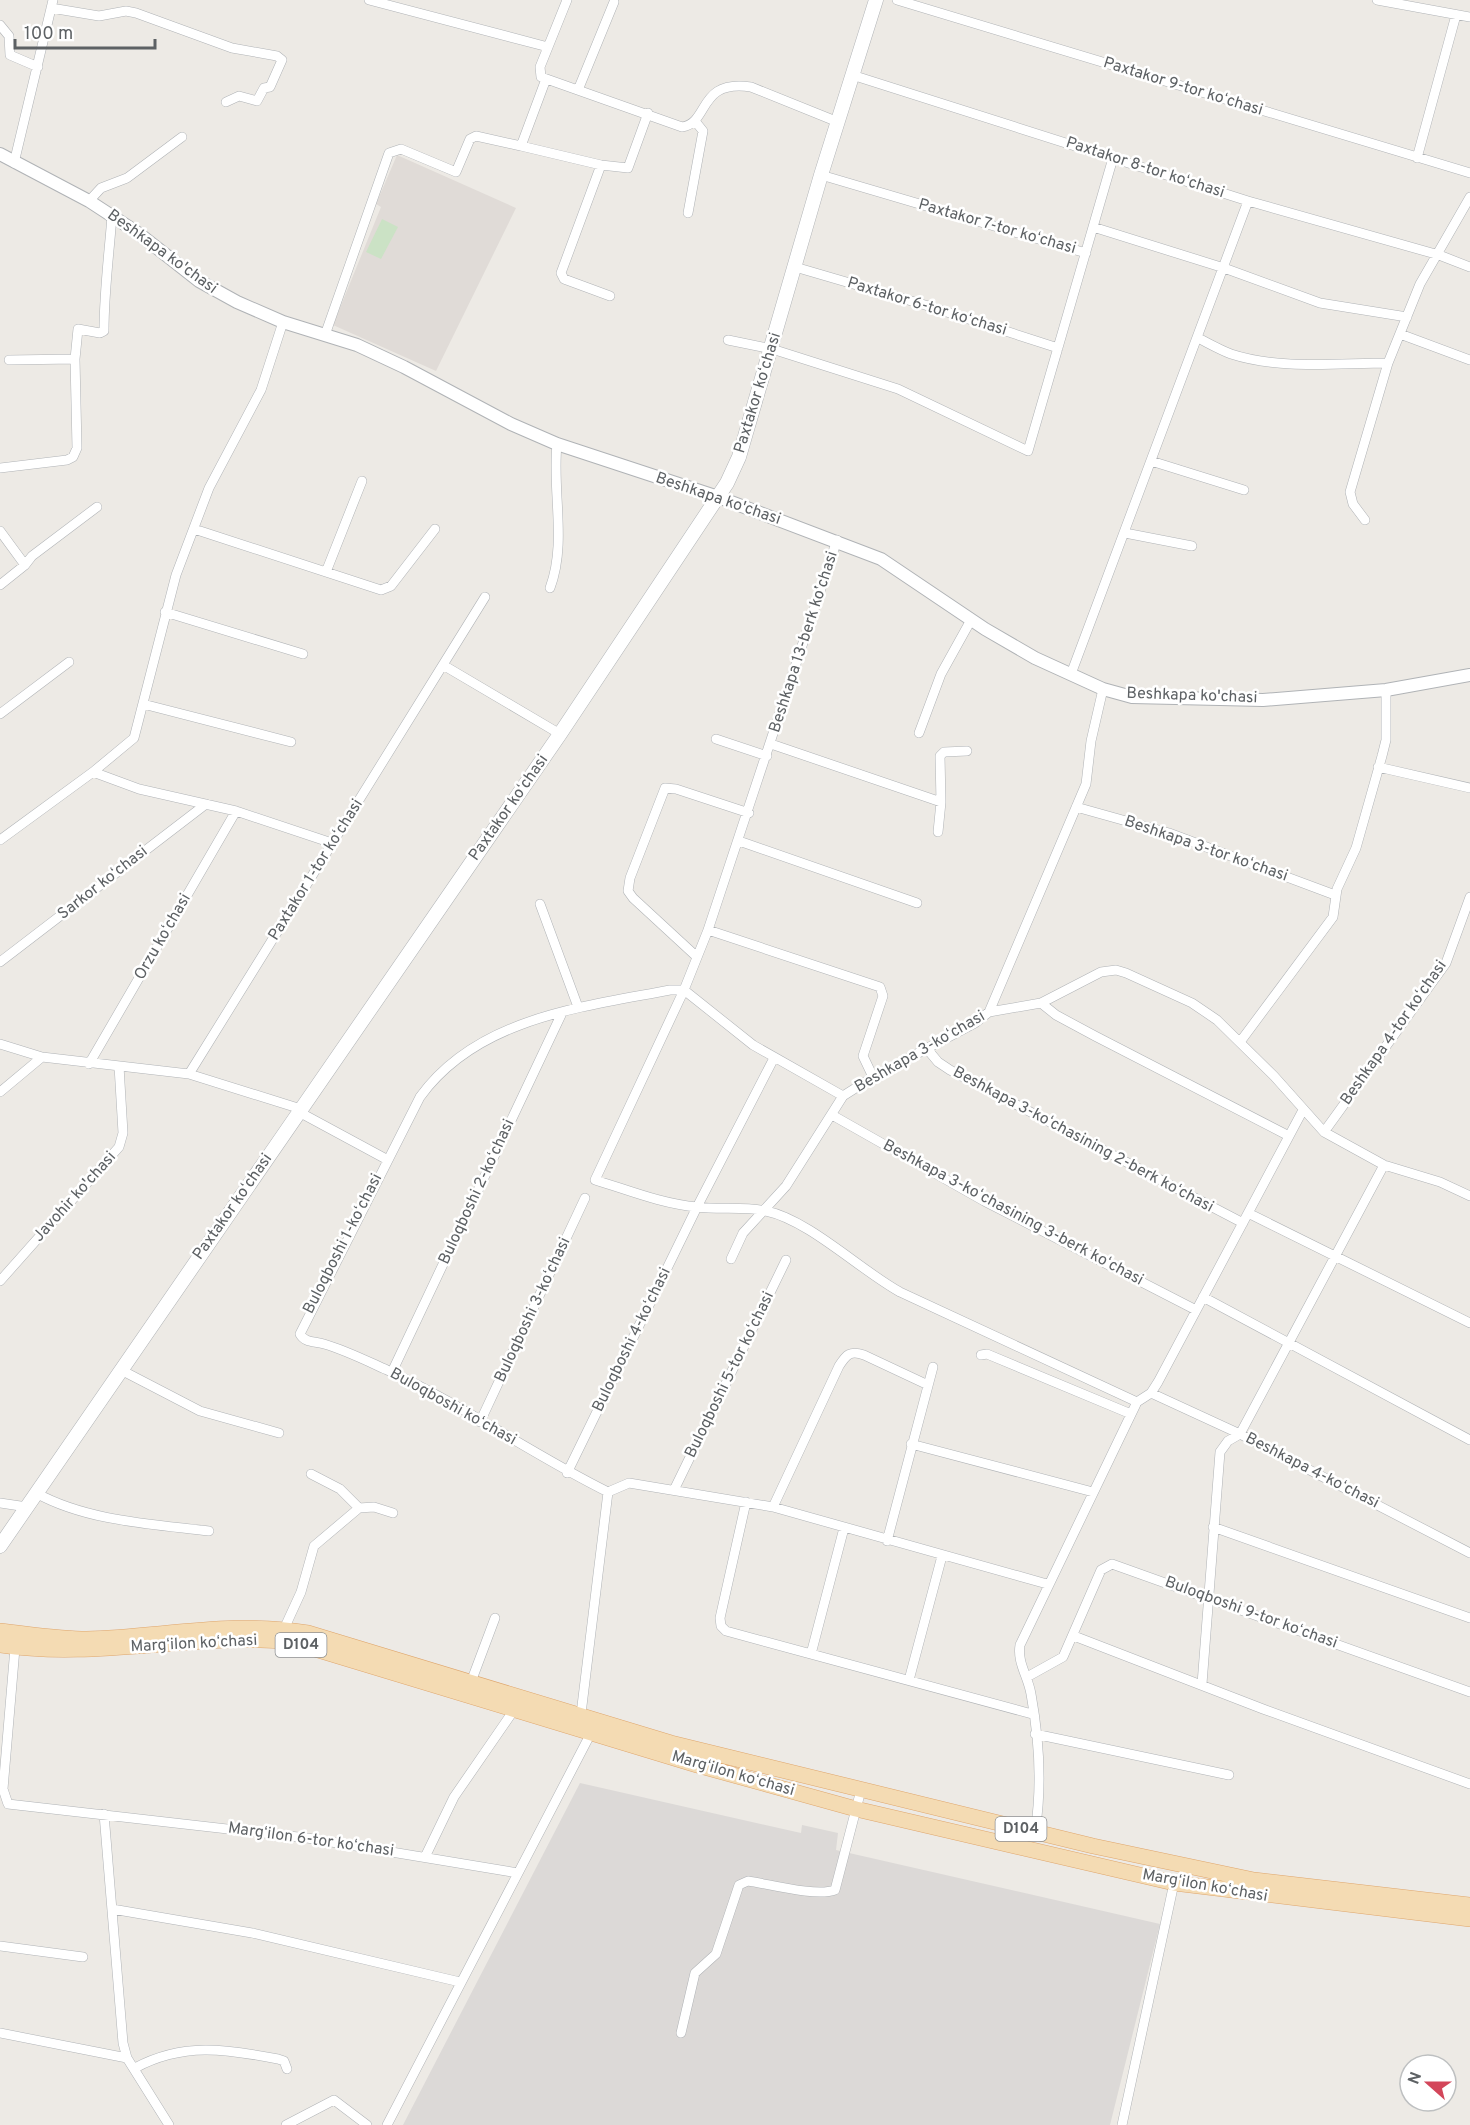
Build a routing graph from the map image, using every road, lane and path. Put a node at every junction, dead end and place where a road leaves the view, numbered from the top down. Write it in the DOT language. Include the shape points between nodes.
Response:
graph roads {
  1 [pos="369,0"];
  2 [pos="567,0"];
  3 [pos="876,0"];
  4 [pos="897,0"];
  5 [pos="1377,0"];
  6 [pos="614,2"];
  7 [pos="1413,3"];
  8 [pos="52,4"];
  9 [pos="1456,15"];
  10 [pos="1470,17"];
  11 [pos="0,25"];
  12 [pos="548,47"];
  13 [pos="38,67"];
  14 [pos="852,75"];
  15 [pos="546,79"];
  16 [pos="578,90"];
  17 [pos="226,102"];
  18 [pos="648,113"];
  19 [pos="695,121"];
  20 [pos="838,122"];
  21 [pos="183,137"];
  22 [pos="522,146"];
  23 [pos="0,154"];
  24 [pos="1113,158"];
  25 [pos="1417,158"];
  26 [pos="14,163"];
  27 [pos="601,165"];
  28 [pos="1470,173"];
  29 [pos="821,175"];
  30 [pos="1470,197"];
  31 [pos="89,201"];
  32 [pos="1248,201"];
  33 [pos="688,213"];
  34 [pos="112,216"];
  35 [pos="1093,227"];
  36 [pos="1086,253"];
  37 [pos="1439,255"];
  38 [pos="795,267"];
  39 [pos="1470,267"];
  40 [pos="1224,268"];
  41 [pos="610,296"];
  42 [pos="1407,317"];
  43 [pos="283,322"];
  44 [pos="1400,334"];
  45 [pos="325,335"];
  46 [pos="1197,338"];
  47 [pos="728,340"];
  48 [pos="1058,348"];
  49 [pos="772,349"];
  50 [pos="75,359"];
  51 [pos="9,360"];
  52 [pos="1470,360"];
  53 [pos="1388,363"];
  54 [pos="557,444"];
  55 [pos="1151,461"];
  56 [pos="0,468"];
  57 [pos="362,481"];
  58 [pos="1244,490"];
  59 [pos="718,497"];
  60 [pos="97,507"];
  61 [pos="1365,520"];
  62 [pos="194,529"];
  63 [pos="435,529"];
  64 [pos="0,531"];
  65 [pos="1125,533"];
  66 [pos="837,540"];
  67 [pos="1192,546"];
  68 [pos="25,565"];
  69 [pos="326,572"];
  70 [pos="0,585"];
  71 [pos="550,588"];
  72 [pos="485,597"];
  73 [pos="165,612"];
  74 [pos="971,620"];
  75 [pos="303,654"];
  76 [pos="69,662"];
  77 [pos="443,665"];
  78 [pos="1071,674"];
  79 [pos="1470,675"];
  80 [pos="1103,689"];
  81 [pos="1386,690"];
  82 [pos="143,704"];
  83 [pos="0,714"];
  84 [pos="919,733"];
  85 [pos="560,734"];
  86 [pos="716,739"];
  87 [pos="291,742"];
  88 [pos="771,744"];
  89 [pos="967,751"];
  90 [pos="767,756"];
  91 [pos="1378,767"];
  92 [pos="93,772"];
  93 [pos="1470,788"];
  94 [pos="941,802"];
  95 [pos="206,804"];
  96 [pos="1076,807"];
  97 [pos="236,811"];
  98 [pos="749,813"];
  99 [pos="938,832"];
  100 [pos="0,840"];
  101 [pos="739,841"];
  102 [pos="332,843"];
  103 [pos="1335,895"];
  104 [pos="1470,897"];
  105 [pos="917,903"];
  106 [pos="540,904"];
  107 [pos="708,930"];
  108 [pos="697,957"];
  109 [pos="0,962"];
  110 [pos="684,990"];
  111 [pos="1041,1003"];
  112 [pos="578,1007"];
  113 [pos="562,1012"];
  114 [pos="988,1012"];
  115 [pos="1240,1042"];
  116 [pos="0,1044"];
  117 [pos="928,1050"];
  118 [pos="42,1057"];
  119 [pos="774,1058"];
  120 [pos="89,1064"];
  121 [pos="119,1066"];
  122 [pos="189,1074"];
  123 [pos="873,1077"];
  124 [pos="0,1092"];
  125 [pos="843,1096"];
  126 [pos="300,1110"];
  127 [pos="1303,1110"];
  128 [pos="832,1115"];
  129 [pos="1324,1132"];
  130 [pos="1289,1136"];
  131 [pos="386,1160"];
  132 [pos="1384,1165"];
  133 [pos="1470,1196"];
  134 [pos="585,1198"];
  135 [pos="697,1207"];
  136 [pos="766,1211"];
  137 [pos="1248,1213"];
  138 [pos="1243,1223"];
  139 [pos="1335,1258"];
  140 [pos="731,1259"];
  141 [pos="786,1260"];
  142 [pos="0,1281"];
  143 [pos="1203,1297"];
  144 [pos="1196,1310"];
  145 [pos="1470,1323"];
  146 [pos="300,1329"];
  147 [pos="1288,1342"];
  148 [pos="981,1355"];
  149 [pos="933,1367"];
  150 [pos="121,1370"];
  151 [pos="392,1372"];
  152 [pos="928,1385"];
  153 [pos="1151,1393"];
  154 [pos="1137,1402"];
  155 [pos="1131,1414"];
  156 [pos="480,1422"];
  157 [pos="279,1433"];
  158 [pos="1240,1434"];
  159 [pos="1470,1440"];
  160 [pos="911,1444"];
  161 [pos="567,1473"];
  162 [pos="312,1474"];
  163 [pos="674,1490"];
  164 [pos="608,1492"];
  165 [pos="1093,1492"];
  166 [pos="36,1493"];
  167 [pos="746,1502"];
  168 [pos="0,1503"];
  169 [pos="27,1507"];
  170 [pos="773,1507"];
  171 [pos="359,1508"];
  172 [pos="393,1513"];
  173 [pos="1213,1527"];
  174 [pos="844,1528"];
  175 [pos="209,1531"];
  176 [pos="887,1541"];
  177 [pos="0,1546"];
  178 [pos="1470,1552"];
  179 [pos="942,1556"];
  180 [pos="1047,1584"];
  181 [pos="1208,1599"];
  182 [pos="495,1618"];
  183 [pos="1470,1618"];
  184 [pos="284,1629"];
  185 [pos="0,1631"];
  186 [pos="1074,1636"];
  187 [pos="7,1647"];
  188 [pos="811,1654"];
  189 [pos="1027,1677"];
  190 [pos="909,1680"];
  191 [pos="471,1682"];
  192 [pos="1202,1684"];
  193 [pos="1470,1692"];
  194 [pos="514,1710"];
  195 [pos="581,1714"];
  196 [pos="1032,1714"];
  197 [pos="591,1732"];
  198 [pos="1035,1734"];
  199 [pos="1229,1775"];
  200 [pos="1470,1784"];
  201 [pos="861,1790"];
  202 [pos="856,1809"];
  203 [pos="104,1814"];
  204 [pos="1035,1832"];
  205 [pos="425,1857"];
  206 [pos="518,1873"];
  207 [pos="1174,1883"];
  208 [pos="1470,1905"];
  209 [pos="112,1909"];
  210 [pos="1470,1919"];
  211 [pos="0,1946"];
  212 [pos="83,1957"];
  213 [pos="460,1982"];
  214 [pos="0,2033"];
  215 [pos="681,2033"];
  216 [pos="127,2058"];
  217 [pos="135,2068"];
  218 [pos="287,2069"];
  219 [pos="168,2125"];
  220 [pos="286,2125"];
  221 [pos="367,2125"];
  222 [pos="387,2125"];
  223 [pos="1122,2125"];
  1 -- 12 [label="street"];
  2 -- 12 [label="street"];
  3 -- 14 [label="main road, Paxtakor koʻchasi"];
  4 -- 25 [label="street, Paxtakor 9-tor koʻchasi"];
  5 -- 7 [label="street"];
  6 -- 16 [label="street"];
  7 -- 9 [label="street"];
  8 -- 13 [label="street"];
  8 -- 17 [label="street" via="99,16 136,13 232,48 282,60 270,87 264,88 257,101 239,96"];
  9 -- 10 [label="street"];
  9 -- 25 [label="street"];
  11 -- 13 [label="street" via="9,36 10,55"];
  12 -- 15 [label="street" via="539,72"];
  13 -- 26 [label="street"];
  14 -- 20 [label="main road, Paxtakor koʻchasi"];
  14 -- 24 [label="street, Paxtakor 8-tor koʻchasi"];
  15 -- 16 [label="street"];
  15 -- 22 [label="street"];
  16 -- 18 [label="street"];
  18 -- 19 [label="street" via="682,127"];
  18 -- 27 [label="street" via="628,168"];
  19 -- 20 [label="street" via="713,93 741,85"];
  19 -- 33 [label="street" via="703,130"];
  20 -- 29 [label="main road, Paxtakor koʻchasi"];
  21 -- 31 [label="street" via="127,178 101,188"];
  22 -- 27 [label="street"];
  22 -- 45 [label="street" via="476,136 470,139 456,172 401,149 389,153"];
  23 -- 26 [label="street, Beshkapa ko'chasi"];
  24 -- 32 [label="street, Paxtakor 8-tor koʻchasi"];
  24 -- 35 [label="street"];
  25 -- 28 [label="street, Paxtakor 9-tor koʻchasi"];
  26 -- 31 [label="street, Beshkapa ko'chasi"];
  27 -- 41 [label="street" via="561,273 564,279"];
  29 -- 36 [label="street, Paxtakor 7-tor koʻchasi"];
  29 -- 38 [label="main road, Paxtakor koʻchasi"];
  30 -- 37 [label="street"];
  31 -- 34 [label="street, Beshkapa ko'chasi"];
  32 -- 37 [label="street, Paxtakor 8-tor koʻchasi"];
  32 -- 40 [label="street"];
  34 -- 43 [label="street, Beshkapa ko'chasi" via="199,281"];
  34 -- 50 [label="street" via="104,331 78,329"];
  35 -- 36 [label="street, Paxtakor 7-tor koʻchasi"];
  35 -- 40 [label="street, Paxtakor 7-tor koʻchasi"];
  36 -- 48 [label="street"];
  37 -- 39 [label="street, Paxtakor 8-tor koʻchasi"];
  37 -- 42 [label="street" via="1420,284"];
  38 -- 48 [label="street, Paxtakor 6-tor koʻchasi"];
  38 -- 49 [label="main road, Paxtakor koʻchasi"];
  40 -- 42 [label="street, Paxtakor 7-tor koʻchasi" via="1320,303"];
  40 -- 46 [label="street"];
  42 -- 44 [label="street"];
  43 -- 45 [label="street, Beshkapa ko'chasi"];
  43 -- 62 [label="street" via="261,390 209,488"];
  44 -- 52 [label="street"];
  44 -- 53 [label="street"];
  45 -- 54 [label="street, Beshkapa ko'chasi" via="404,367"];
  46 -- 53 [label="street" via="1231,354 1261,360"];
  46 -- 55 [label="street"];
  47 -- 49 [label="street"];
  48 -- 49 [label="street" via="1028,451 898,389"];
  49 -- 59 [label="main road, Paxtakor koʻchasi" via="739,457"];
  50 -- 51 [label="street"];
  50 -- 56 [label="street" via="76,453 67,460"];
  53 -- 61 [label="street" via="1350,492 1350,499"];
  54 -- 59 [label="street, Beshkapa ko'chasi"];
  54 -- 71 [label="street" via="554,468 558,561"];
  55 -- 58 [label="street"];
  55 -- 65 [label="street"];
  57 -- 69 [label="street"];
  59 -- 66 [label="street, Beshkapa ko'chasi"];
  59 -- 85 [label="main road, Paxtakor koʻchasi"];
  60 -- 68 [label="street"];
  62 -- 69 [label="street"];
  62 -- 73 [label="street"];
  63 -- 69 [label="street" via="387,589"];
  64 -- 68 [label="street"];
  65 -- 67 [label="street"];
  65 -- 78 [label="street"];
  66 -- 74 [label="street, Beshkapa ko'chasi" via="881,559"];
  66 -- 88 [label="street, Beshkapa 13-berk koʼchasi"];
  68 -- 70 [label="street"];
  72 -- 77 [label="street, Paxtakor 1-tor koʻchasi"];
  73 -- 75 [label="street"];
  73 -- 82 [label="street"];
  74 -- 78 [label="street, Beshkapa ko'chasi" via="1035,658"];
  74 -- 84 [label="street" via="941,674"];
  76 -- 83 [label="street"];
  77 -- 85 [label="street"];
  77 -- 102 [label="street, Paxtakor 1-tor koʻchasi"];
  78 -- 80 [label="street, Beshkapa ko'chasi"];
  79 -- 81 [label="street, Beshkapa ko'chasi"];
  80 -- 81 [label="street, Beshkapa ko'chasi" via="1132,697 1248,700"];
  80 -- 96 [label="street" via="1090,741 1086,784"];
  81 -- 91 [label="street" via="1386,740"];
  82 -- 87 [label="street"];
  82 -- 92 [label="street" via="134,738"];
  85 -- 126 [label="main road, Paxtakor koʻchasi"];
  86 -- 90 [label="street"];
  88 -- 90 [label="street, Beshkapa 13-berk koʼchasi"];
  88 -- 94 [label="street, Beshkapa 13-berk koʼchasi"];
  89 -- 94 [label="street" via="944,752 940,756"];
  90 -- 98 [label="street, Beshkapa 13-berk koʼchasi"];
  91 -- 93 [label="street"];
  91 -- 103 [label="street" via="1356,848"];
  92 -- 95 [label="street" via="139,789"];
  92 -- 100 [label="street"];
  94 -- 99 [label="street"];
  95 -- 97 [label="street"];
  95 -- 109 [label="street, Sarkor koʻchasi"];
  96 -- 103 [label="street, Beshkapa 3-tor koʻchasi" via="1170,833"];
  96 -- 114 [label="street"];
  97 -- 102 [label="street"];
  97 -- 120 [label="street, Orzu koʻchasi"];
  98 -- 101 [label="street, Beshkapa 13-berk koʼchasi"];
  98 -- 108 [label="street" via="665,788 630,878 628,891 633,898"];
  101 -- 105 [label="street"];
  101 -- 107 [label="street, Beshkapa 13-berk koʼchasi"];
  102 -- 122 [label="street, Paxtakor 1-tor koʻchasi"];
  103 -- 115 [label="street" via="1336,907 1327,928"];
  104 -- 129 [label="street, Beshkapa 4-tor koʻchasi" via="1446,963"];
  106 -- 112 [label="street"];
  107 -- 108 [label="street, Beshkapa 13-berk koʼchasi"];
  107 -- 123 [label="street" via="880,987 884,996 862,1056"];
  108 -- 110 [label="street, Beshkapa 13-berk koʼchasi"];
  110 -- 112 [label="street"];
  110 -- 119 [label="street"];
  110 -- 135 [label="street, Beshkapa 13-berk koʼchasi" via="594,1180"];
  111 -- 114 [label="street, Beshkapa 3-koʻchasi"];
  111 -- 115 [label="street, Beshkapa 3-koʻchasi" via="1101,972 1116,970 1192,1003"];
  111 -- 130 [label="street" via="1095,1036"];
  112 -- 113 [label="street"];
  113 -- 131 [label="street" via="488,1038 452,1064 420,1097"];
  113 -- 151 [label="street, Buloqboshi 2-koʻchasi"];
  114 -- 117 [label="street, Beshkapa 3-koʻchasi"];
  115 -- 127 [label="street, Beshkapa 3-koʻchasi"];
  116 -- 118 [label="street"];
  117 -- 123 [label="street, Beshkapa 3-koʻchasi"];
  117 -- 138 [label="street, Beshkapa 3-koʻchasining 2-berk koʻchasi" via="950,1070"];
  118 -- 120 [label="street"];
  118 -- 124 [label="street"];
  119 -- 125 [label="street"];
  119 -- 135 [label="street, Buloqboshi 4-koʻchasi"];
  120 -- 121 [label="street"];
  121 -- 122 [label="street"];
  121 -- 142 [label="street, Javohir ko'chasi" via="123,1133 119,1147"];
  122 -- 126 [label="street"];
  123 -- 125 [label="street, Beshkapa 3-koʻchasi"];
  125 -- 128 [label="street, Beshkapa 3-koʻchasi"];
  126 -- 131 [label="street"];
  126 -- 150 [label="main road, Paxtakor koʻchasi"];
  127 -- 129 [label="street"];
  127 -- 130 [label="street"];
  128 -- 136 [label="street, Beshkapa 3-koʻchasi"];
  128 -- 144 [label="street, Beshkapa 3-koʻchasining 3-berk koʻchasi" via="984,1201"];
  129 -- 132 [label="street"];
  130 -- 137 [label="street"];
  131 -- 146 [label="street, Buloqboshi 1-koʻchasi"];
  132 -- 133 [label="street"];
  132 -- 139 [label="street"];
  134 -- 156 [label="street, Buloqboshi 3-koʻchasi"];
  135 -- 136 [label="street"];
  135 -- 161 [label="street, Buloqboshi 4-koʻchasi"];
  136 -- 140 [label="street, Beshkapa 3-koʻchasi" via="743,1233"];
  136 -- 154 [label="street" via="817,1235 900,1292"];
  137 -- 138 [label="street"];
  137 -- 139 [label="street"];
  138 -- 143 [label="street"];
  139 -- 145 [label="street"];
  139 -- 147 [label="street"];
  141 -- 163 [label="street, Buloqboshi 5-tor koʻchasi"];
  143 -- 144 [label="street"];
  143 -- 147 [label="street"];
  144 -- 153 [label="street"];
  146 -- 151 [label="street, Buloqboshi koʻchasi" via="306,1340"];
  147 -- 158 [label="street"];
  147 -- 159 [label="street"];
  148 -- 155 [label="street" via="987,1354"];
  149 -- 152 [label="street"];
  150 -- 157 [label="street" via="200,1411"];
  150 -- 166 [label="main road, Paxtakor koʻchasi"];
  151 -- 156 [label="street, Buloqboshi koʻchasi"];
  152 -- 160 [label="street"];
  152 -- 170 [label="street" via="855,1351 849,1353 839,1366"];
  153 -- 154 [label="street"];
  153 -- 158 [label="street, Beshkapa 4-koʻchasi"];
  154 -- 155 [label="street"];
  155 -- 165 [label="street"];
  156 -- 161 [label="street, Buloqboshi koʻchasi"];
  158 -- 173 [label="street" via="1228,1441 1218,1459"];
  158 -- 178 [label="street, Beshkapa 4-koʻchasi"];
  160 -- 165 [label="street"];
  160 -- 176 [label="street"];
  161 -- 164 [label="street, Buloqboshi koʻchasi"];
  162 -- 171 [label="street" via="340,1489"];
  163 -- 164 [label="street" via="629,1483"];
  163 -- 167 [label="street"];
  164 -- 195 [label="street"];
  165 -- 180 [label="street"];
  166 -- 169 [label="main road, Paxtakor koʻchasi"];
  166 -- 175 [label="street" via="60,1506 84,1512"];
  167 -- 170 [label="street"];
  167 -- 188 [label="street" via="721,1626 726,1631"];
  168 -- 169 [label="street"];
  169 -- 177 [label="main road, Paxtakor koʻchasi"];
  170 -- 174 [label="street"];
  171 -- 172 [label="street" via="374,1507"];
  171 -- 184 [label="street" via="314,1546 302,1592"];
  173 -- 181 [label="street"];
  173 -- 183 [label="street"];
  174 -- 176 [label="street"];
  174 -- 188 [label="street"];
  176 -- 179 [label="street"];
  179 -- 180 [label="street"];
  179 -- 190 [label="street"];
  180 -- 189 [label="street" via="1020,1645 1020,1662"];
  181 -- 186 [label="street, Buloqboshi 9-tor koʻchasi" via="1124,1567 1107,1565 1101,1570"];
  181 -- 192 [label="street"];
  181 -- 193 [label="street, Buloqboshi 9-tor koʻchasi"];
  182 -- 191 [label="street"];
  184 -- 185 [label="main road, Margʻilon koʻchasi / D104" via="246,1627 88,1639"];
  184 -- 191 [label="main road, Margʻilon koʻchasi / D104"];
  186 -- 189 [label="street" via="1063,1657"];
  186 -- 192 [label="street"];
  187 -- 194 [label="main road, Margʻilon koʻchasi / D104" via="102,1650 237,1640 292,1642"];
  187 -- 203 [label="street, Margʻilon 6-tor koʻchasi" via="5,1801"];
  188 -- 190 [label="street"];
  189 -- 196 [label="street"];
  190 -- 196 [label="street"];
  191 -- 195 [label="main road, Margʻilon koʻchasi / D104"];
  192 -- 200 [label="street"];
  194 -- 197 [label="main road, Margʻilon koʻchasi / D104"];
  194 -- 205 [label="street" via="454,1797"];
  195 -- 201 [label="main road, Margʻilon koʻchasi / D104" via="671,1743"];
  196 -- 198 [label="street"];
  197 -- 202 [label="main road, Margʻilon koʻchasi / D104"];
  197 -- 206 [label="street"];
  198 -- 199 [label="street"];
  198 -- 204 [label="street" via="1041,1797"];
  201 -- 202 [label="street"];
  201 -- 204 [label="main road, Margʻilon koʻchasi / D104"];
  202 -- 207 [label="main road, Margʻilon koʻchasi / D104"];
  202 -- 215 [label="street" via="835,1890 814,1891 748,1881 739,1885 716,1954 695,1973"];
  203 -- 205 [label="street, Margʻilon 6-tor koʻchasi" via="308,1838"];
  203 -- 209 [label="street"];
  204 -- 208 [label="main road, Margʻilon koʻchasi / D104" via="1254,1880"];
  205 -- 206 [label="street, Margʻilon 6-tor koʻchasi"];
  206 -- 213 [label="street"];
  207 -- 210 [label="main road, Margʻilon koʻchasi / D104"];
  207 -- 223 [label="street"];
  209 -- 213 [label="street" via="252,1933"];
  209 -- 216 [label="street"];
  211 -- 212 [label="street"];
  213 -- 222 [label="street"];
  214 -- 216 [label="street"];
  216 -- 217 [label="street"];
  217 -- 218 [label="street" via="170,2052 222,2050 284,2061"];
  217 -- 219 [label="street"];
  220 -- 221 [label="street" via="334,2100"];
}
